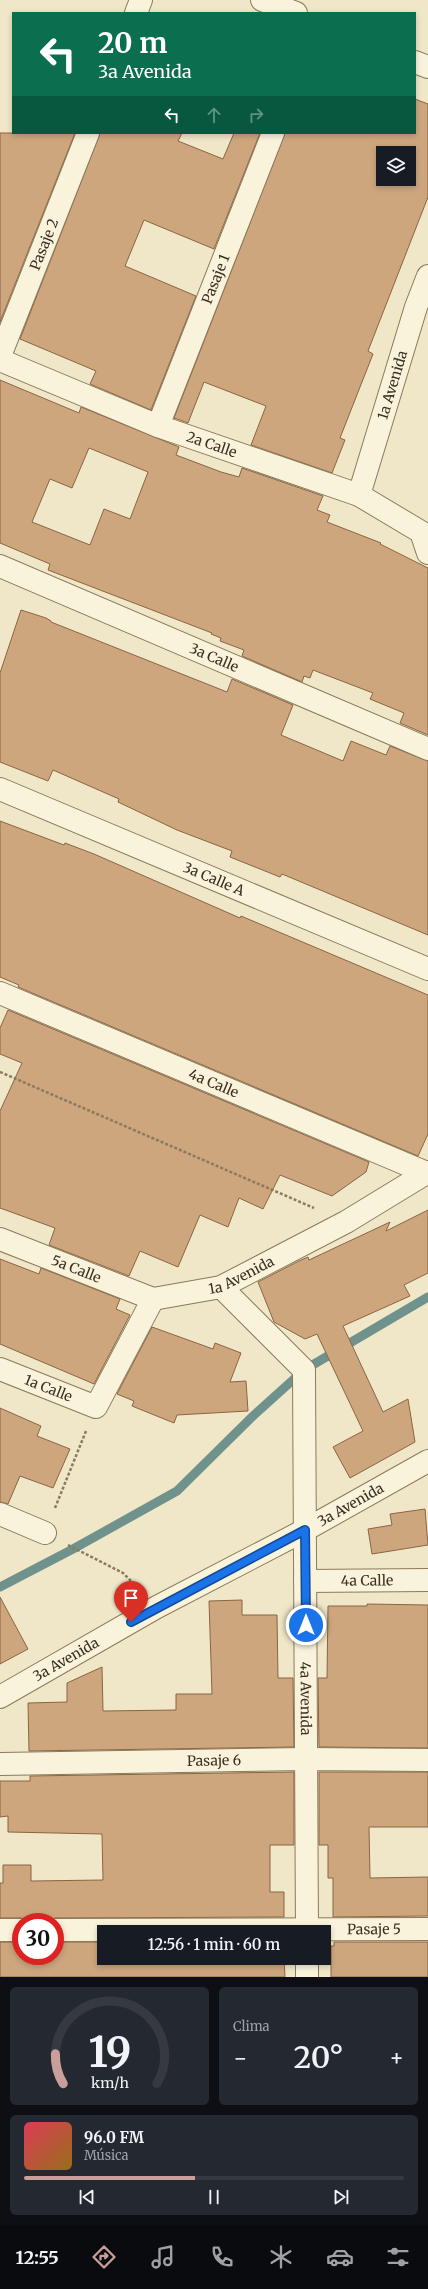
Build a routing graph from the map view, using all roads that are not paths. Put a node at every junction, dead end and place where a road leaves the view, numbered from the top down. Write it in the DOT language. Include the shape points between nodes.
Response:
graph roads {
  1 [pos="141,0"];
  2 [pos="262,0"];
  3 [pos="136,12"];
  4 [pos="293,12"];
  5 [pos="416,62"];
  6 [pos="428,67"];
  7 [pos="88,134"];
  8 [pos="273,134"];
  9 [pos="428,276"];
  10 [pos="422,308"];
  11 [pos="0,356"];
  12 [pos="0,360"];
  13 [pos="158,426"];
  14 [pos="359,495"];
  15 [pos="428,553"];
  16 [pos="0,566"];
  17 [pos="428,749"];
  18 [pos="0,789"];
  19 [pos="428,968"];
  20 [pos="0,993"];
  21 [pos="428,1172"];
  22 [pos="0,1239"];
  23 [pos="221,1287"];
  24 [pos="153,1299"];
  25 [pos="0,1369"];
  26 [pos="428,1461"];
  27 [pos="0,1514"];
  28 [pos="305,1530"];
  29 [pos="52,1537"];
  30 [pos="305,1580"];
  31 [pos="428,1580"];
  32 [pos="0,1697"];
  33 [pos="306,1759"];
  34 [pos="428,1760"];
  35 [pos="0,1764"];
  36 [pos="307,1925"];
  37 [pos="428,1929"];
  38 [pos="0,1930"];
  39 [pos="12,1930"];
  40 [pos="64,1930"];
  41 [pos="97,1930"];
  42 [pos="331,1931"];
  43 [pos="307,1965"];
  44 [pos="307,1977"];
  1 -- 3 [label="street"];
  2 -- 4 [label="street"];
  5 -- 6 [label="street"];
  7 -- 11 [label="street, Pasaje 2"];
  8 -- 13 [label="street, Pasaje 1"];
  9 -- 10 [label="street, 1a Avenida"];
  10 -- 14 [label="street, 1a Avenida"];
  12 -- 13 [label="street, 2a Calle"];
  13 -- 14 [label="street, 2a Calle"];
  14 -- 15 [label="street, 2a Calle" via="421,532"];
  16 -- 17 [label="street, 3a Calle"];
  18 -- 19 [label="street, 3a Calle A"];
  20 -- 21 [label="street, 4a Calle"];
  21 -- 23 [label="street, 1a Avenida" via="346,1222"];
  22 -- 24 [label="street, 5a Calle"];
  23 -- 24 [label="street, 1a Avenida"];
  23 -- 28 [label="street, 4a Avenida" via="304,1370"];
  24 -- 25 [label="street, 1a Calle" via="96,1407"];
  26 -- 28 [label="street, 3a Avenida"];
  27 -- 29 [label="street"];
  28 -- 30 [label="street, 4a Avenida"];
  28 -- 32 [label="street, 3a Avenida" via="157,1607"];
  30 -- 31 [label="street, 4a Calle"];
  30 -- 33 [label="street, 4a Avenida"];
  33 -- 34 [label="street, Pasaje 6"];
  33 -- 35 [label="street, Pasaje 6"];
  33 -- 36 [label="street, 4a Avenida"];
  37 -- 42 [label="street, Pasaje 5"];
  38 -- 39 [label="street"];
  40 -- 41 [label="street, Pasaje 5"];
  43 -- 44 [label="street"];
}
